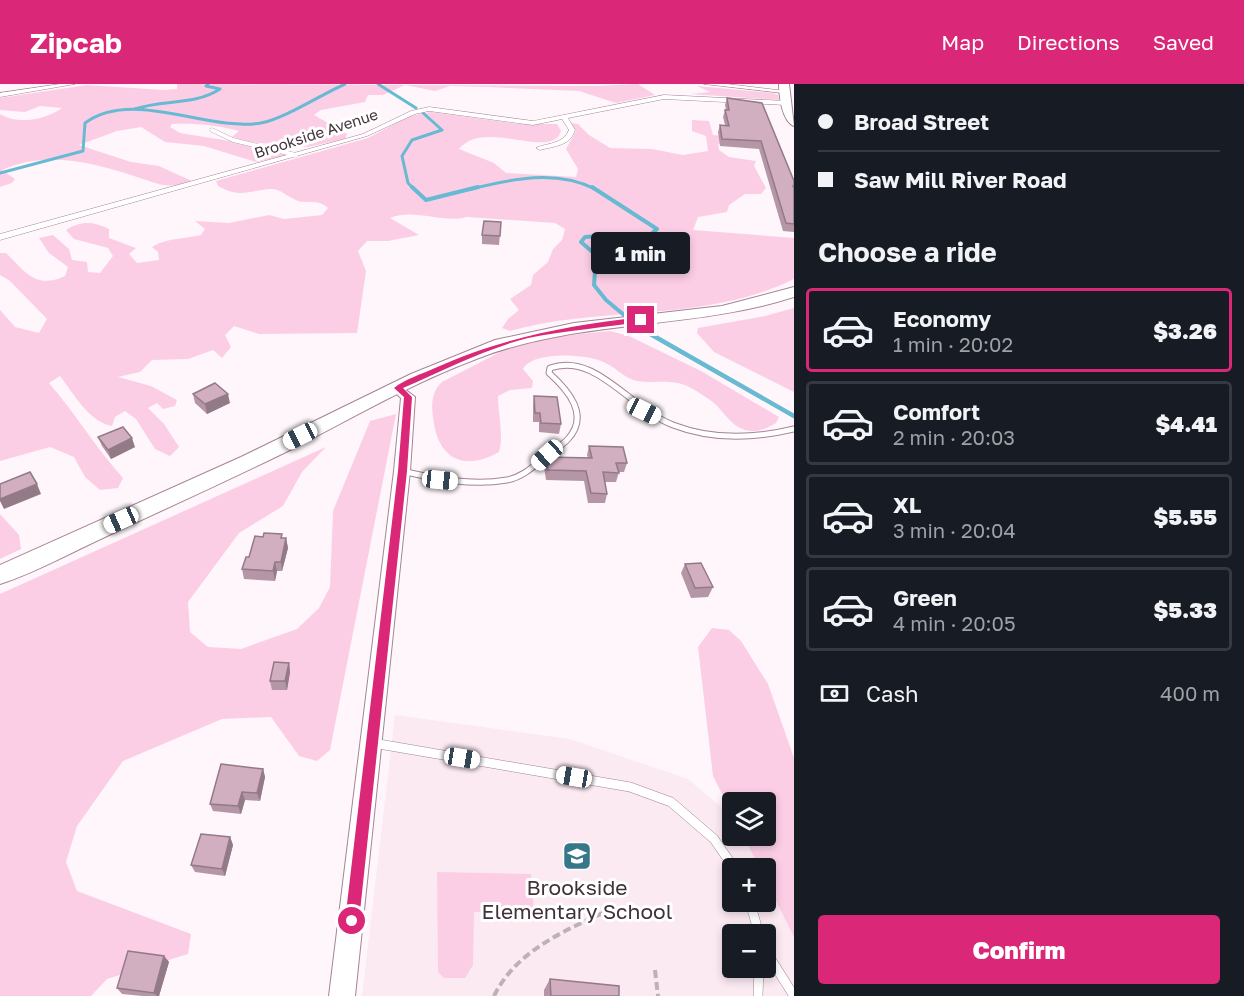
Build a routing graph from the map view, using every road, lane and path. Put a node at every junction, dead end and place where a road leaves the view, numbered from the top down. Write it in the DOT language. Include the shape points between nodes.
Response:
graph roads {
  1 [pos="72,84"];
  2 [pos="707,84"];
  3 [pos="0,95"];
  4 [pos="787,99"];
  5 [pos="565,118"];
  6 [pos="794,123"];
  7 [pos="212,130"];
  8 [pos="540,148"];
  9 [pos="296,155"];
  10 [pos="0,237"];
  11 [pos="794,292"];
  12 [pos="398,388"];
  13 [pos="794,429"];
  14 [pos="402,471"];
  15 [pos="0,575"];
  16 [pos="372,743"];
  17 [pos="727,858"];
  18 [pos="607,911"];
  19 [pos="776,967"];
  20 [pos="655,970"];
  21 [pos="759,978"];
  22 [pos="342,996"];
  23 [pos="494,996"];
  24 [pos="658,996"];
  25 [pos="758,996"];
  26 [pos="794,996"];
  1 -- 3 [label="street"];
  2 -- 4 [label="street"];
  4 -- 5 [label="street, Brookside Avenue" via="664,97"];
  4 -- 6 [label="highway"];
  5 -- 8 [label="street" via="572,130 569,138"];
  5 -- 9 [label="street, Brookside Avenue" via="521,123 429,108 365,135"];
  7 -- 9 [label="lane" via="222,138 282,148"];
  9 -- 10 [label="street, Brookside Avenue"];
  11 -- 12 [label="highway" via="722,310 524,337 465,357"];
  12 -- 14 [label="street" via="408,397"];
  12 -- 15 [label="highway"];
  13 -- 14 [label="lane" via="735,438 703,434 644,411 585,367 558,363 549,373 576,401 577,420 569,438 528,472 510,480 472,483"];
  14 -- 16 [label="street"];
  16 -- 17 [label="lane" via="630,787 671,802 714,839"];
  16 -- 22 [label="street"];
  18 -- 23 [label="path" via="572,926 529,955 502,977"];
  19 -- 26 [label="lane"];
  20 -- 24 [label="path"];
  21 -- 25 [label="lane"];
}
